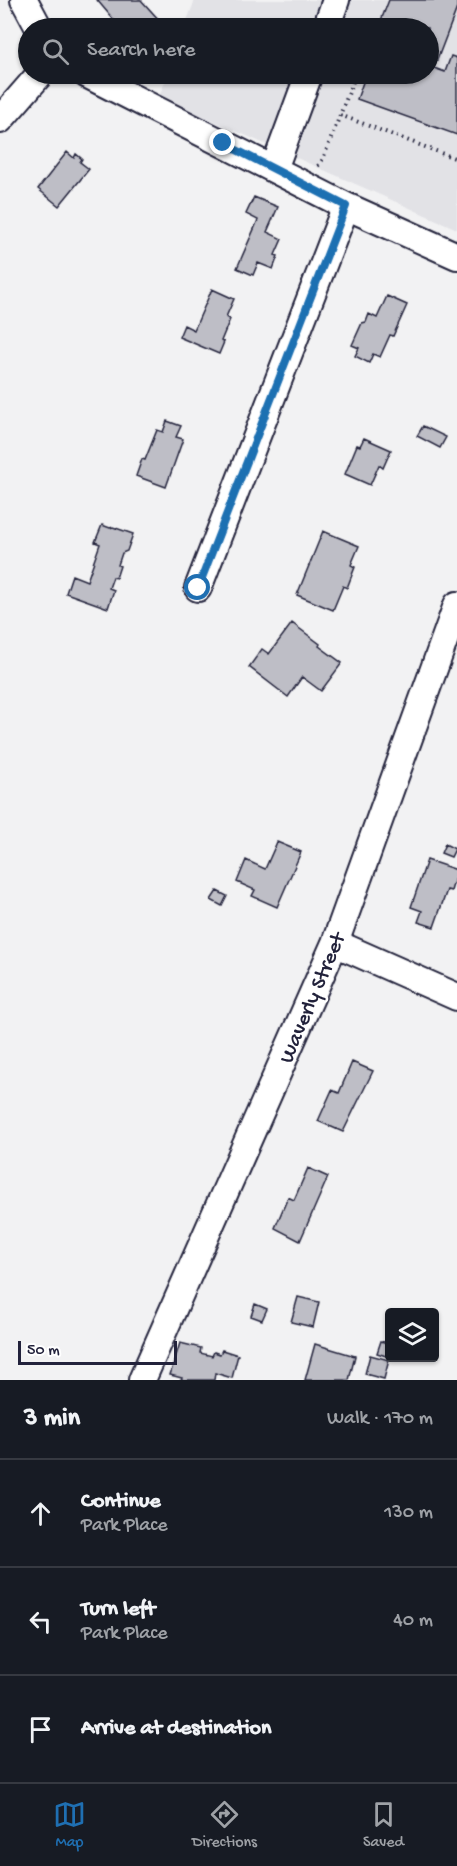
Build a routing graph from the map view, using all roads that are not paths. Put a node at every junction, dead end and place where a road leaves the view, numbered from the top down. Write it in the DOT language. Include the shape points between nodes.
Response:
graph roads {
  1 [pos="24,0"];
  2 [pos="336,0"];
  3 [pos="34,18"];
  4 [pos="330,18"];
  5 [pos="31,84"];
  6 [pos="106,84"];
  7 [pos="305,84"];
  8 [pos="0,120"];
  9 [pos="274,169"];
  10 [pos="346,206"];
  11 [pos="457,256"];
  12 [pos="198,588"];
  13 [pos="457,605"];
  14 [pos="335,943"];
  15 [pos="457,997"];
  16 [pos="142,1380"];
  1 -- 3 [label="street"];
  2 -- 4 [label="street"];
  5 -- 8 [label="street"];
  6 -- 9 [label="street"];
  7 -- 9 [label="street"];
  9 -- 10 [label="street"];
  10 -- 11 [label="street"];
  10 -- 12 [label="street"];
  13 -- 14 [label="street, Waverly Street"];
  14 -- 15 [label="street"];
  14 -- 16 [label="street, Waverly Street"];
}
